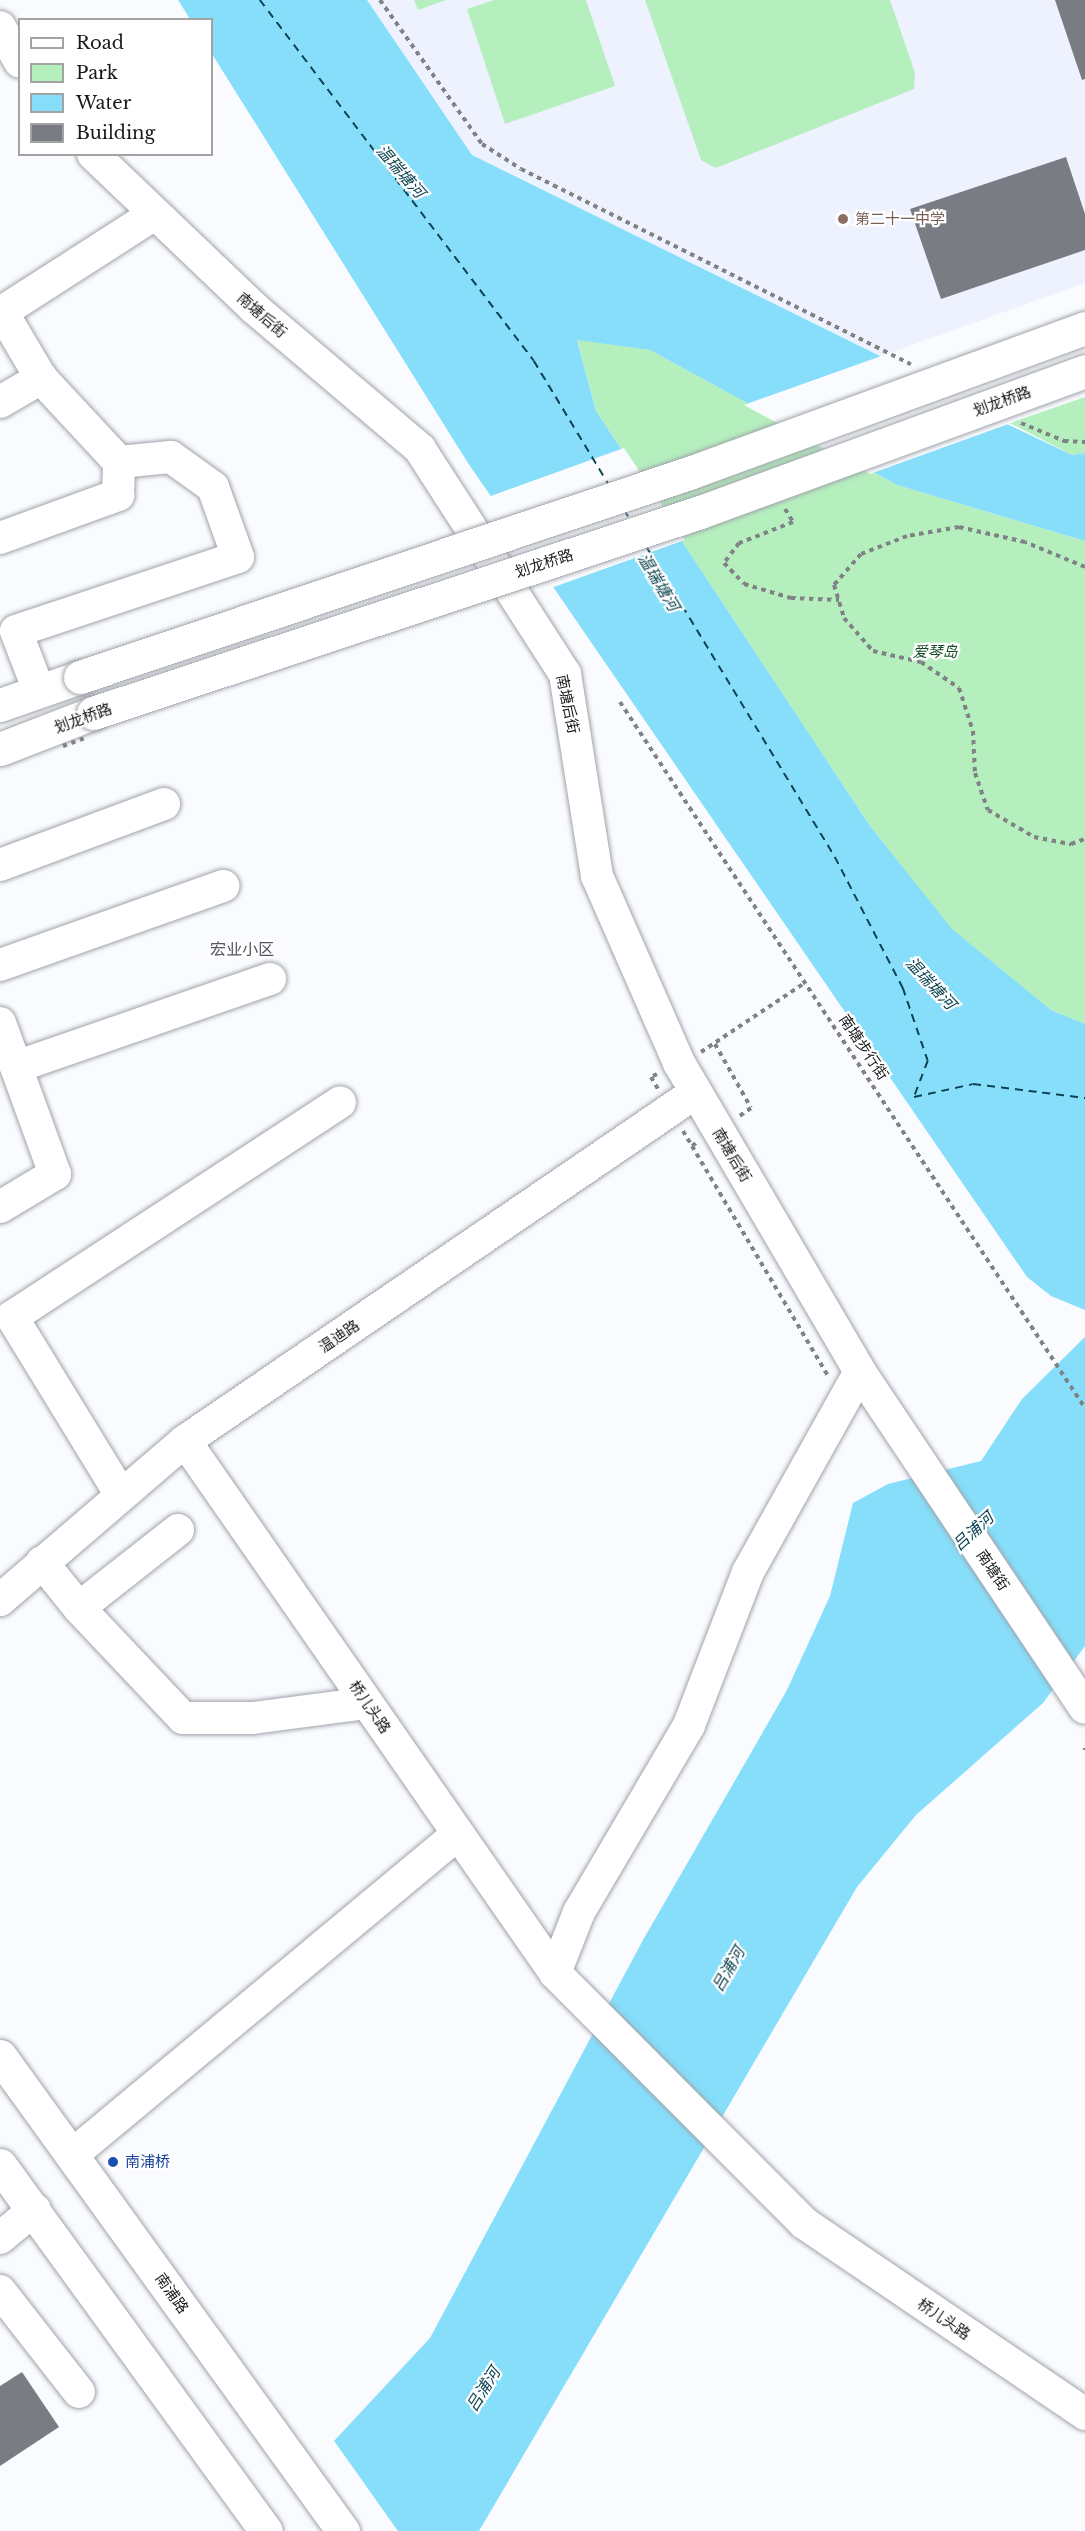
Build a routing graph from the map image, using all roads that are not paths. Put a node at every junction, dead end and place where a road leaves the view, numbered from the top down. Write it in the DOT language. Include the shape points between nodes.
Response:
graph roads {
  1 [pos="0,27"];
  2 [pos="18,58"];
  3 [pos="95,156"];
  4 [pos="153,215"];
  5 [pos="1,311"];
  6 [pos="1085,328"];
  7 [pos="1085,371"];
  8 [pos="41,378"];
  9 [pos="0,402"];
  10 [pos="119,462"];
  11 [pos="0,538"];
  12 [pos="39,692"];
  13 [pos="0,705"];
  14 [pos="0,749"];
  15 [pos="164,804"];
  16 [pos="0,865"];
  17 [pos="223,886"];
  18 [pos="0,965"];
  19 [pos="270,979"];
  20 [pos="0,1023"];
  21 [pos="16,1067"];
  22 [pos="682,1101"];
  23 [pos="340,1102"];
  24 [pos="0,1207"];
  25 [pos="6,1322"];
  26 [pos="860,1372"];
  27 [pos="185,1441"];
  28 [pos="121,1495"];
  29 [pos="178,1530"];
  30 [pos="42,1562"];
  31 [pos="0,1600"];
  32 [pos="79,1608"];
  33 [pos="367,1703"];
  34 [pos="1085,1708"];
  35 [pos="458,1834"];
  36 [pos="555,1973"];
  37 [pos="0,2056"];
  38 [pos="72,2155"];
  39 [pos="0,2165"];
  40 [pos="35,2209"];
  41 [pos="0,2238"];
  42 [pos="0,2291"];
  43 [pos="78,2392"];
  44 [pos="1085,2414"];
  45 [pos="266,2531"];
  46 [pos="343,2531"];
  1 -- 2 [label="street"];
  3 -- 4 [label="street, 南塘后街"];
  4 -- 5 [label="street"];
  4 -- 22 [label="street, 南塘后街" via="420,449 565,674 597,876 679,1063"];
  5 -- 8 [label="street"];
  6 -- 12 [label="main road, bridge" via="689,472"];
  7 -- 14 [label="main road, 划龙桥路, bridge" via="700,512 93,713"];
  8 -- 9 [label="street"];
  8 -- 10 [label="street"];
  10 -- 11 [label="street" via="118,495"];
  10 -- 12 [label="street" via="171,456 213,487 238,557 16,631"];
  12 -- 13 [label="main road"];
  15 -- 16 [label="street"];
  17 -- 18 [label="street"];
  19 -- 21 [label="street"];
  20 -- 21 [label="street"];
  21 -- 24 [label="street" via="55,1174"];
  22 -- 26 [label="street, 南塘后街"];
  22 -- 27 [label="street, 温迪路"];
  23 -- 25 [label="street"];
  25 -- 28 [label="street"];
  26 -- 34 [label="street, 南塘街"];
  26 -- 36 [label="street" via="748,1572 689,1725 579,1912"];
  27 -- 28 [label="street, 温迪路"];
  27 -- 33 [label="street, 桥儿头路"];
  28 -- 30 [label="street, 温迪路"];
  29 -- 32 [label="street"];
  30 -- 31 [label="street, 温迪路"];
  30 -- 32 [label="street"];
  32 -- 33 [label="street" via="183,1718 253,1718"];
  33 -- 35 [label="street, 桥儿头路"];
  35 -- 36 [label="street, 桥儿头路"];
  35 -- 38 [label="street"];
  36 -- 44 [label="street, 桥儿头路" via="804,2223"];
  37 -- 38 [label="main road, 南浦路"];
  38 -- 46 [label="main road, 南浦路"];
  39 -- 40 [label="main road"];
  40 -- 41 [label="street"];
  40 -- 45 [label="main road"];
  42 -- 43 [label="street"];
}
